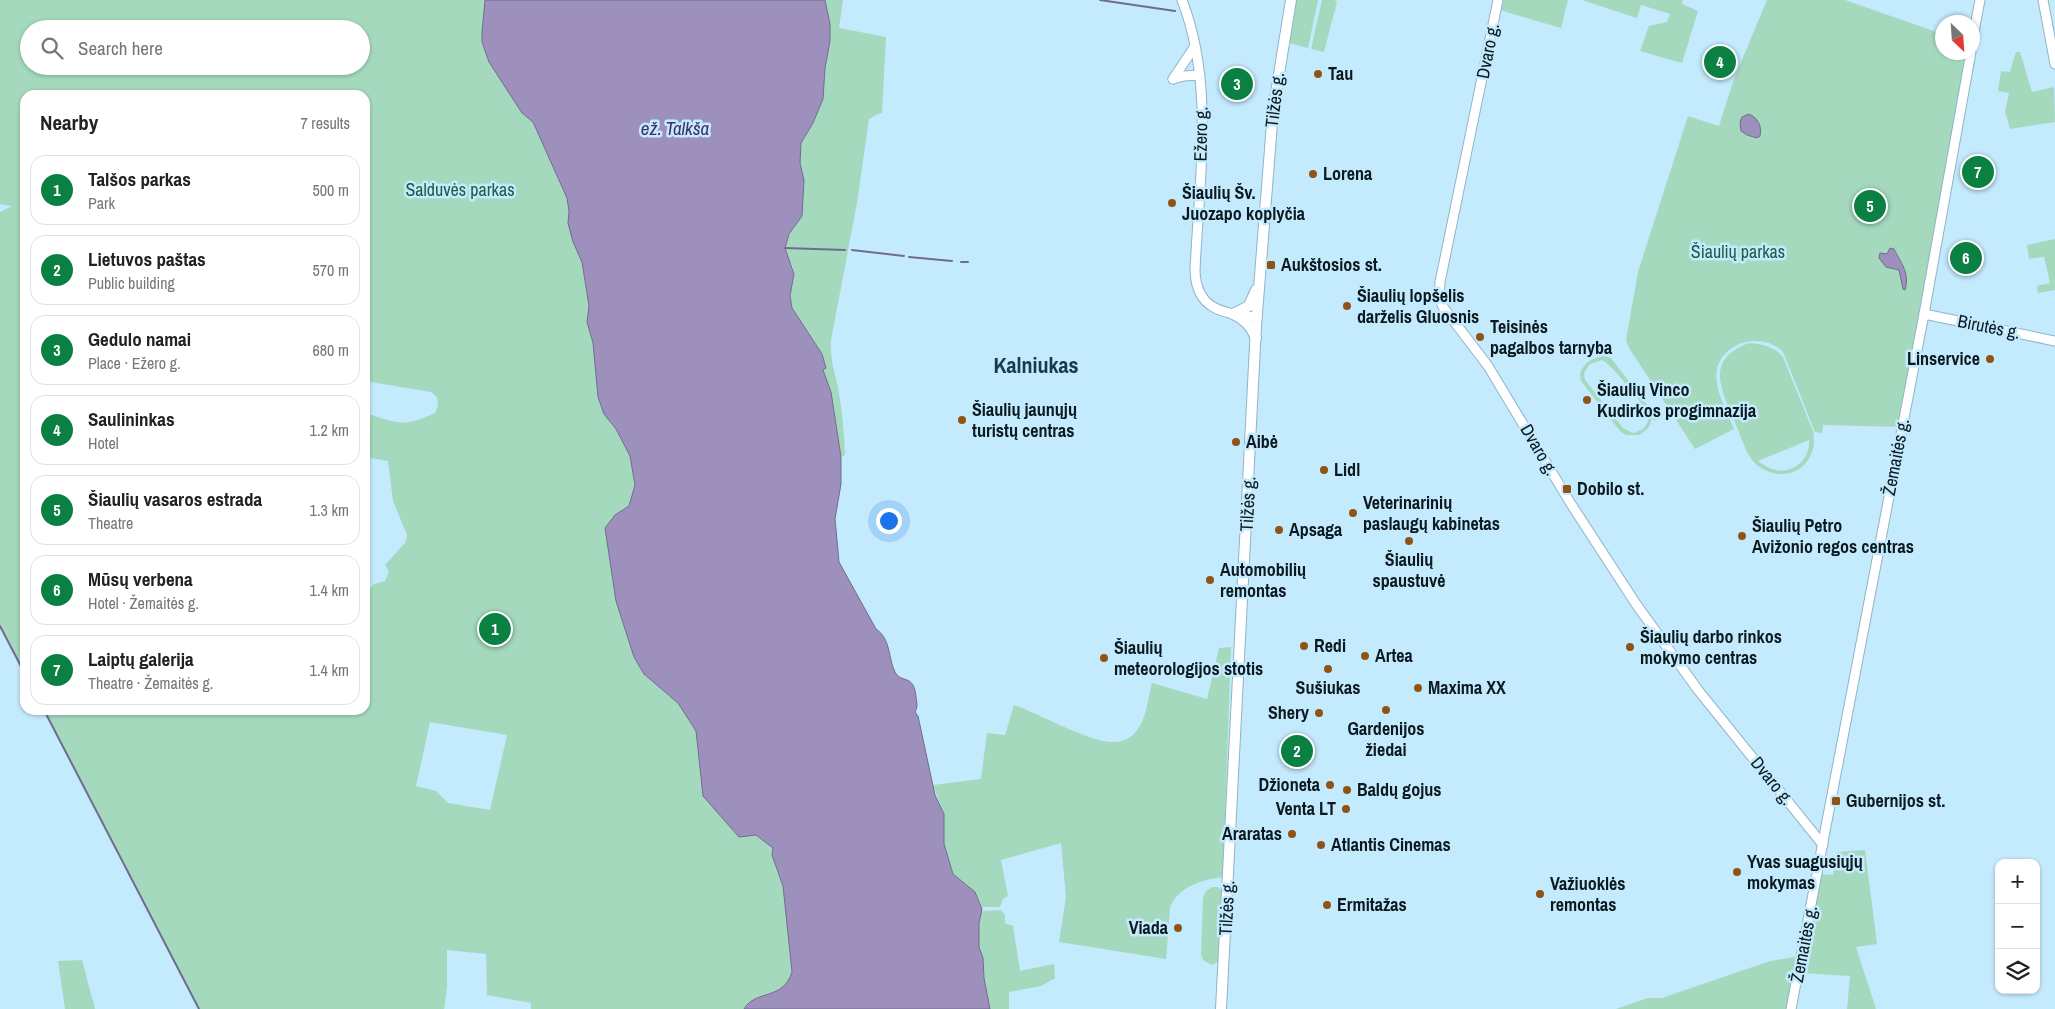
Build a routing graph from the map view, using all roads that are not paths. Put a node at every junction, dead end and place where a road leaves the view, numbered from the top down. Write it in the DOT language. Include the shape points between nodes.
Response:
graph roads {
  1 [pos="1182,0"];
  2 [pos="1291,0"];
  3 [pos="1498,0"];
  4 [pos="1980,0"];
  5 [pos="2043,0"];
  6 [pos="1977,15"];
  7 [pos="1195,46"];
  8 [pos="1970,60"];
  9 [pos="2055,64"];
  10 [pos="1200,75"];
  11 [pos="1260,280"];
  12 [pos="1233,314"];
  13 [pos="1924,314"];
  14 [pos="1257,317"];
  15 [pos="1256,338"];
  16 [pos="2055,340"];
  17 [pos="1823,845"];
  18 [pos="1221,1009"];
  19 [pos="1791,1009"];
  1 -- 7 [label="main road, Ežero g."];
  2 -- 11 [label="highway, Tilžės g." via="1273,111"];
  3 -- 17 [label="main road, Dvaro g." via="1440,282 1440,302 1488,366 1571,504 1658,635"];
  4 -- 6 [label="main road"];
  5 -- 9 [label="main road"];
  7 -- 10 [label="main road, Ežero g."];
  7 -- 10 [label="main road" via="1173,79"];
  8 -- 13 [label="main road, Žemaitės g."];
  10 -- 12 [label="main road, Ežero g." via="1202,138 1195,278 1206,302 1217,310"];
  11 -- 12 [label="highway" via="1249,306"];
  11 -- 14 [label="highway, Tilžės g."];
  12 -- 14 [label="main road, Ežero g."];
  12 -- 15 [label="highway" via="1244,320"];
  13 -- 16 [label="main road, Birutės g."];
  13 -- 17 [label="main road, Žemaitės g."];
  14 -- 15 [label="highway, Tilžės g."];
  15 -- 18 [label="highway, Tilžės g."];
  17 -- 19 [label="main road, Žemaitės g."];
}
